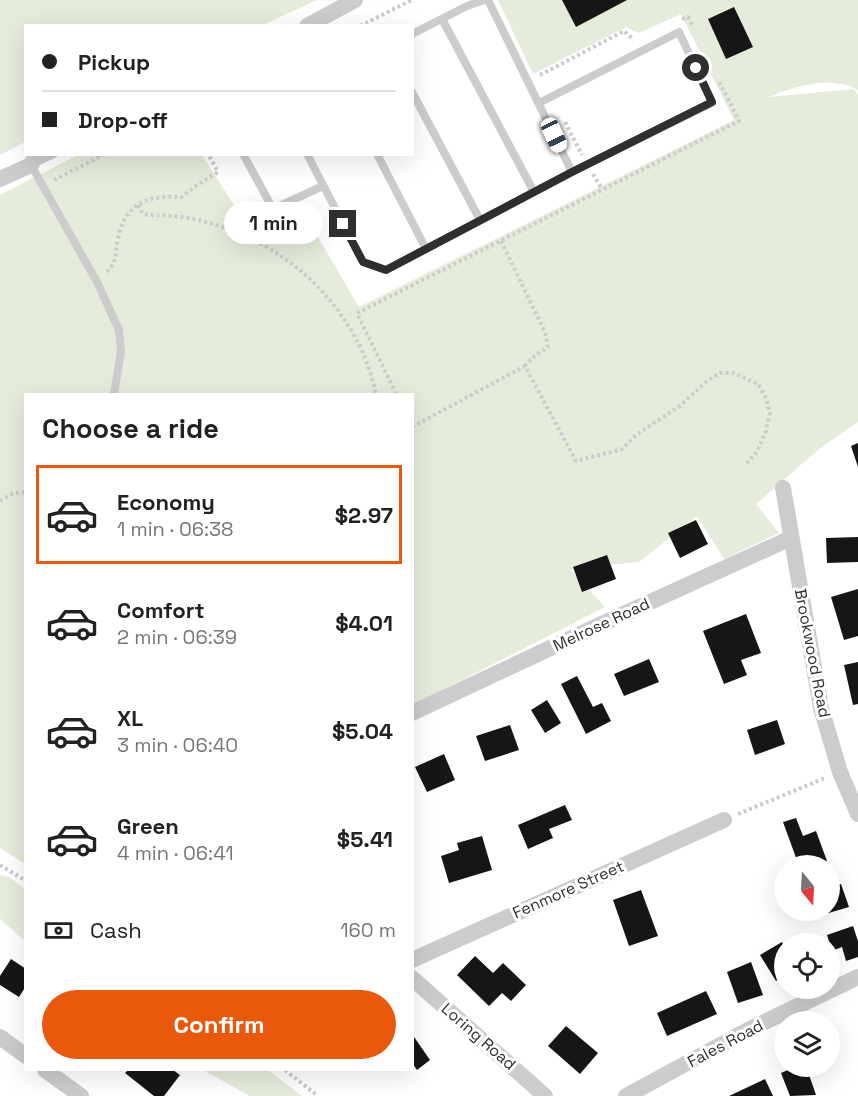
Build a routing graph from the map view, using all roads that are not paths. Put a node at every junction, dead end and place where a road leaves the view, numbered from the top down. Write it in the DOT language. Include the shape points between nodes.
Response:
graph roads {
  1 [pos="355,0"];
  2 [pos="486,0"];
  3 [pos="442,19"];
  4 [pos="312,24"];
  5 [pos="414,33"];
  6 [pos="414,96"];
  7 [pos="539,103"];
  8 [pos="244,156"];
  9 [pos="308,156"];
  10 [pos="378,156"];
  11 [pos="33,160"];
  12 [pos="572,172"];
  13 [pos="0,179"];
  14 [pos="323,186"];
  15 [pos="534,192"];
  16 [pos="480,220"];
  17 [pos="426,249"];
  18 [pos="114,393"];
  19 [pos="783,488"];
  20 [pos="791,538"];
  21 [pos="414,712"];
  22 [pos="858,814"];
  23 [pos="724,820"];
  24 [pos="414,959"];
  25 [pos="858,977"];
  26 [pos="414,980"];
  27 [pos="0,1037"];
  28 [pos="24,1055"];
  29 [pos="46,1071"];
  30 [pos="81,1096"];
  31 [pos="545,1096"];
  32 [pos="626,1096"];
  1 -- 4 [label="street"];
  2 -- 3 [label="lane"];
  2 -- 7 [label="lane"];
  3 -- 5 [label="lane"];
  3 -- 15 [label="lane"];
  6 -- 16 [label="lane"];
  7 -- 12 [label="lane"];
  7 -- 12 [label="lane" via="679,32 712,102"];
  8 -- 14 [label="lane" via="273,209"];
  9 -- 14 [label="lane"];
  10 -- 17 [label="lane"];
  11 -- 13 [label="street"];
  11 -- 18 [label="lane" via="119,330 121,352"];
  12 -- 15 [label="lane"];
  14 -- 17 [label="lane" via="363,262 386,270"];
  15 -- 16 [label="lane"];
  16 -- 17 [label="lane"];
  19 -- 20 [label="street, Brookwood Road"];
  20 -- 21 [label="street, Melrose Road"];
  20 -- 22 [label="street, Brookwood Road" via="821,708 840,772"];
  23 -- 24 [label="street, Fenmore Street"];
  25 -- 32 [label="street, Fales Road" via="748,1029"];
  26 -- 31 [label="street, Loring Road"];
  27 -- 28 [label="street"];
  29 -- 30 [label="street"];
}
